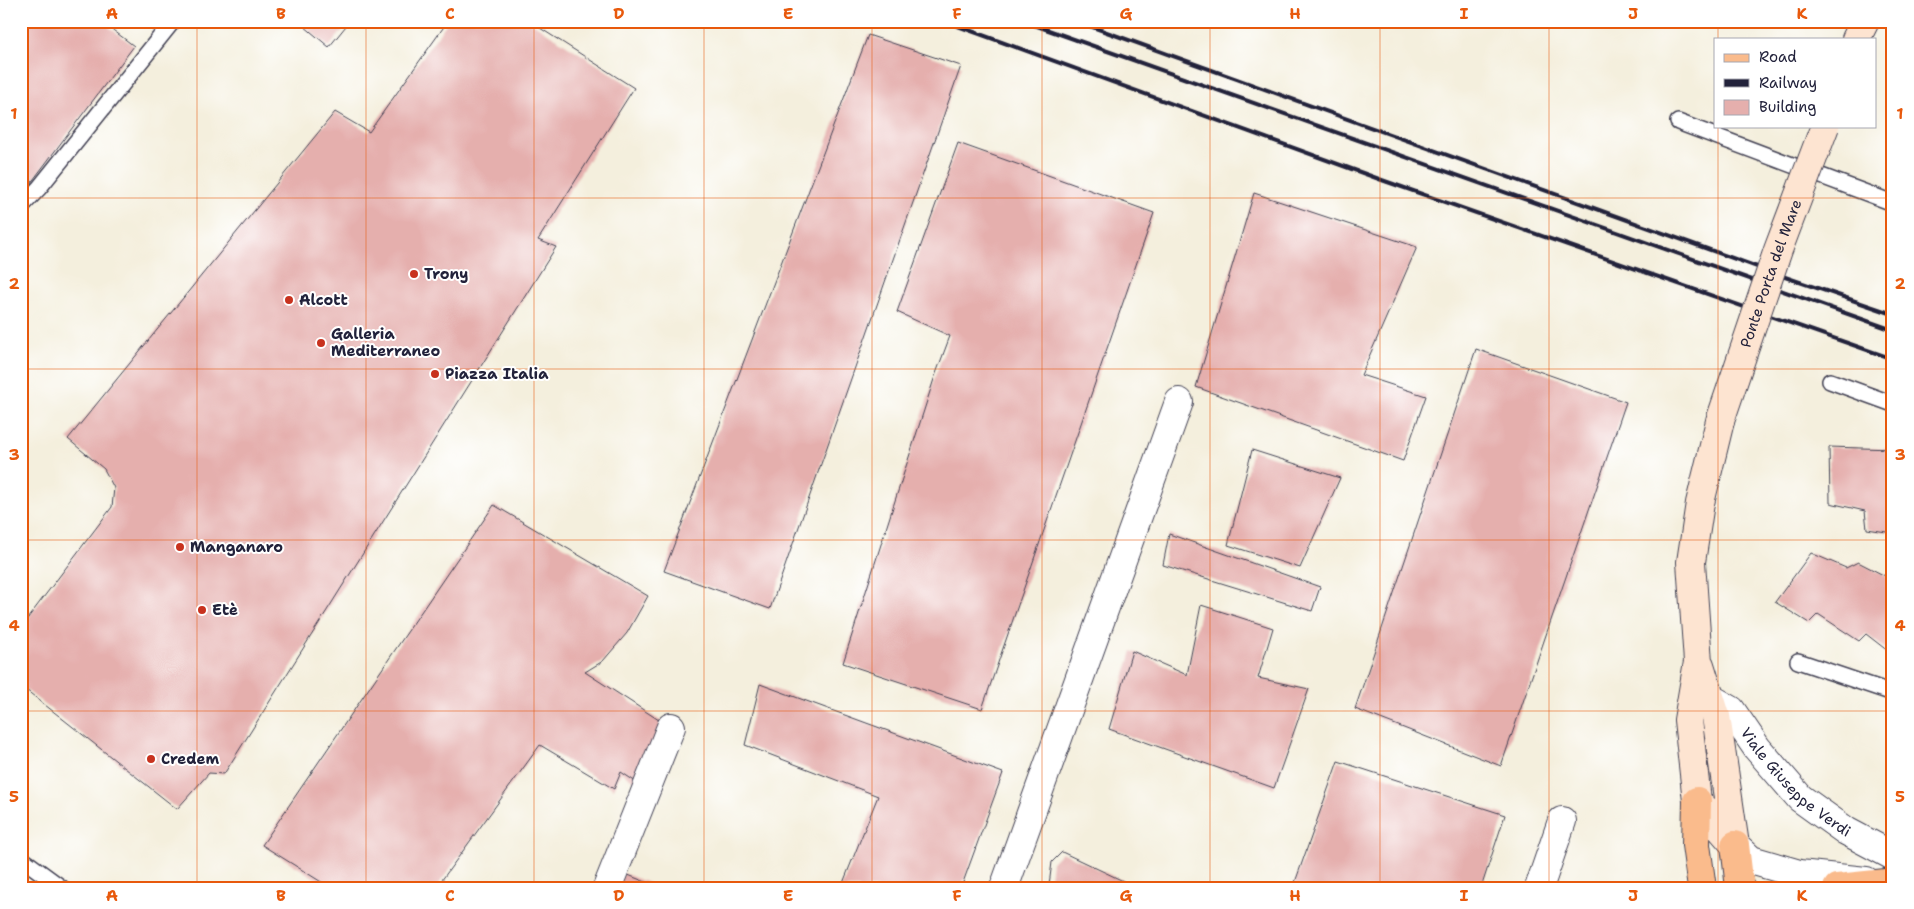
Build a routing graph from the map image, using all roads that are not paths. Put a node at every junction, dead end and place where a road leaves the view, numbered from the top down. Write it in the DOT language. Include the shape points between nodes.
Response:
graph roads {
  1 [pos="173,21"];
  2 [pos="1865,21"];
  3 [pos="1856,38"];
  4 [pos="1678,122"];
  5 [pos="1824,128"];
  6 [pos="1893,203"];
  7 [pos="21,207"];
  8 [pos="1830,381"];
  9 [pos="1178,402"];
  10 [pos="1893,404"];
  11 [pos="1798,661"];
  12 [pos="1698,662"];
  13 [pos="1893,693"];
  14 [pos="1710,698"];
  15 [pos="671,727"];
  16 [pos="1697,801"];
  17 [pos="1562,821"];
  18 [pos="1735,845"];
  19 [pos="1893,856"];
  20 [pos="21,858"];
  21 [pos="1890,883"];
  22 [pos="62,888"];
  23 [pos="607,888"];
  24 [pos="1004,888"];
  25 [pos="1539,888"];
  26 [pos="1702,888"];
  27 [pos="1740,888"];
  28 [pos="1838,888"];
  1 -- 7 [label="lane" via="40,188"];
  2 -- 3 [label="main road"];
  4 -- 6 [label="lane"];
  5 -- 12 [label="main road, Ponte Porta del Mare, bridge" via="1778,250 1720,421 1700,503 1690,562"];
  8 -- 10 [label="lane"];
  9 -- 24 [label="street"];
  11 -- 13 [label="lane"];
  12 -- 14 [label="main road"];
  12 -- 16 [label="main road" via="1688,720"];
  14 -- 18 [label="main road" via="1716,716"];
  14 -- 19 [label="street, Viale Giuseppe Verdi" via="1730,710 1757,748 1800,798 1846,831"];
  15 -- 23 [label="street"];
  16 -- 18 [label="main road"];
  16 -- 26 [label="main road" via="1696,845"];
  17 -- 25 [label="street"];
  18 -- 21 [label="street" via="1751,860 1799,874"];
  18 -- 27 [label="main road"];
  20 -- 22 [label="lane"];
  21 -- 28 [label="main road"];
}
